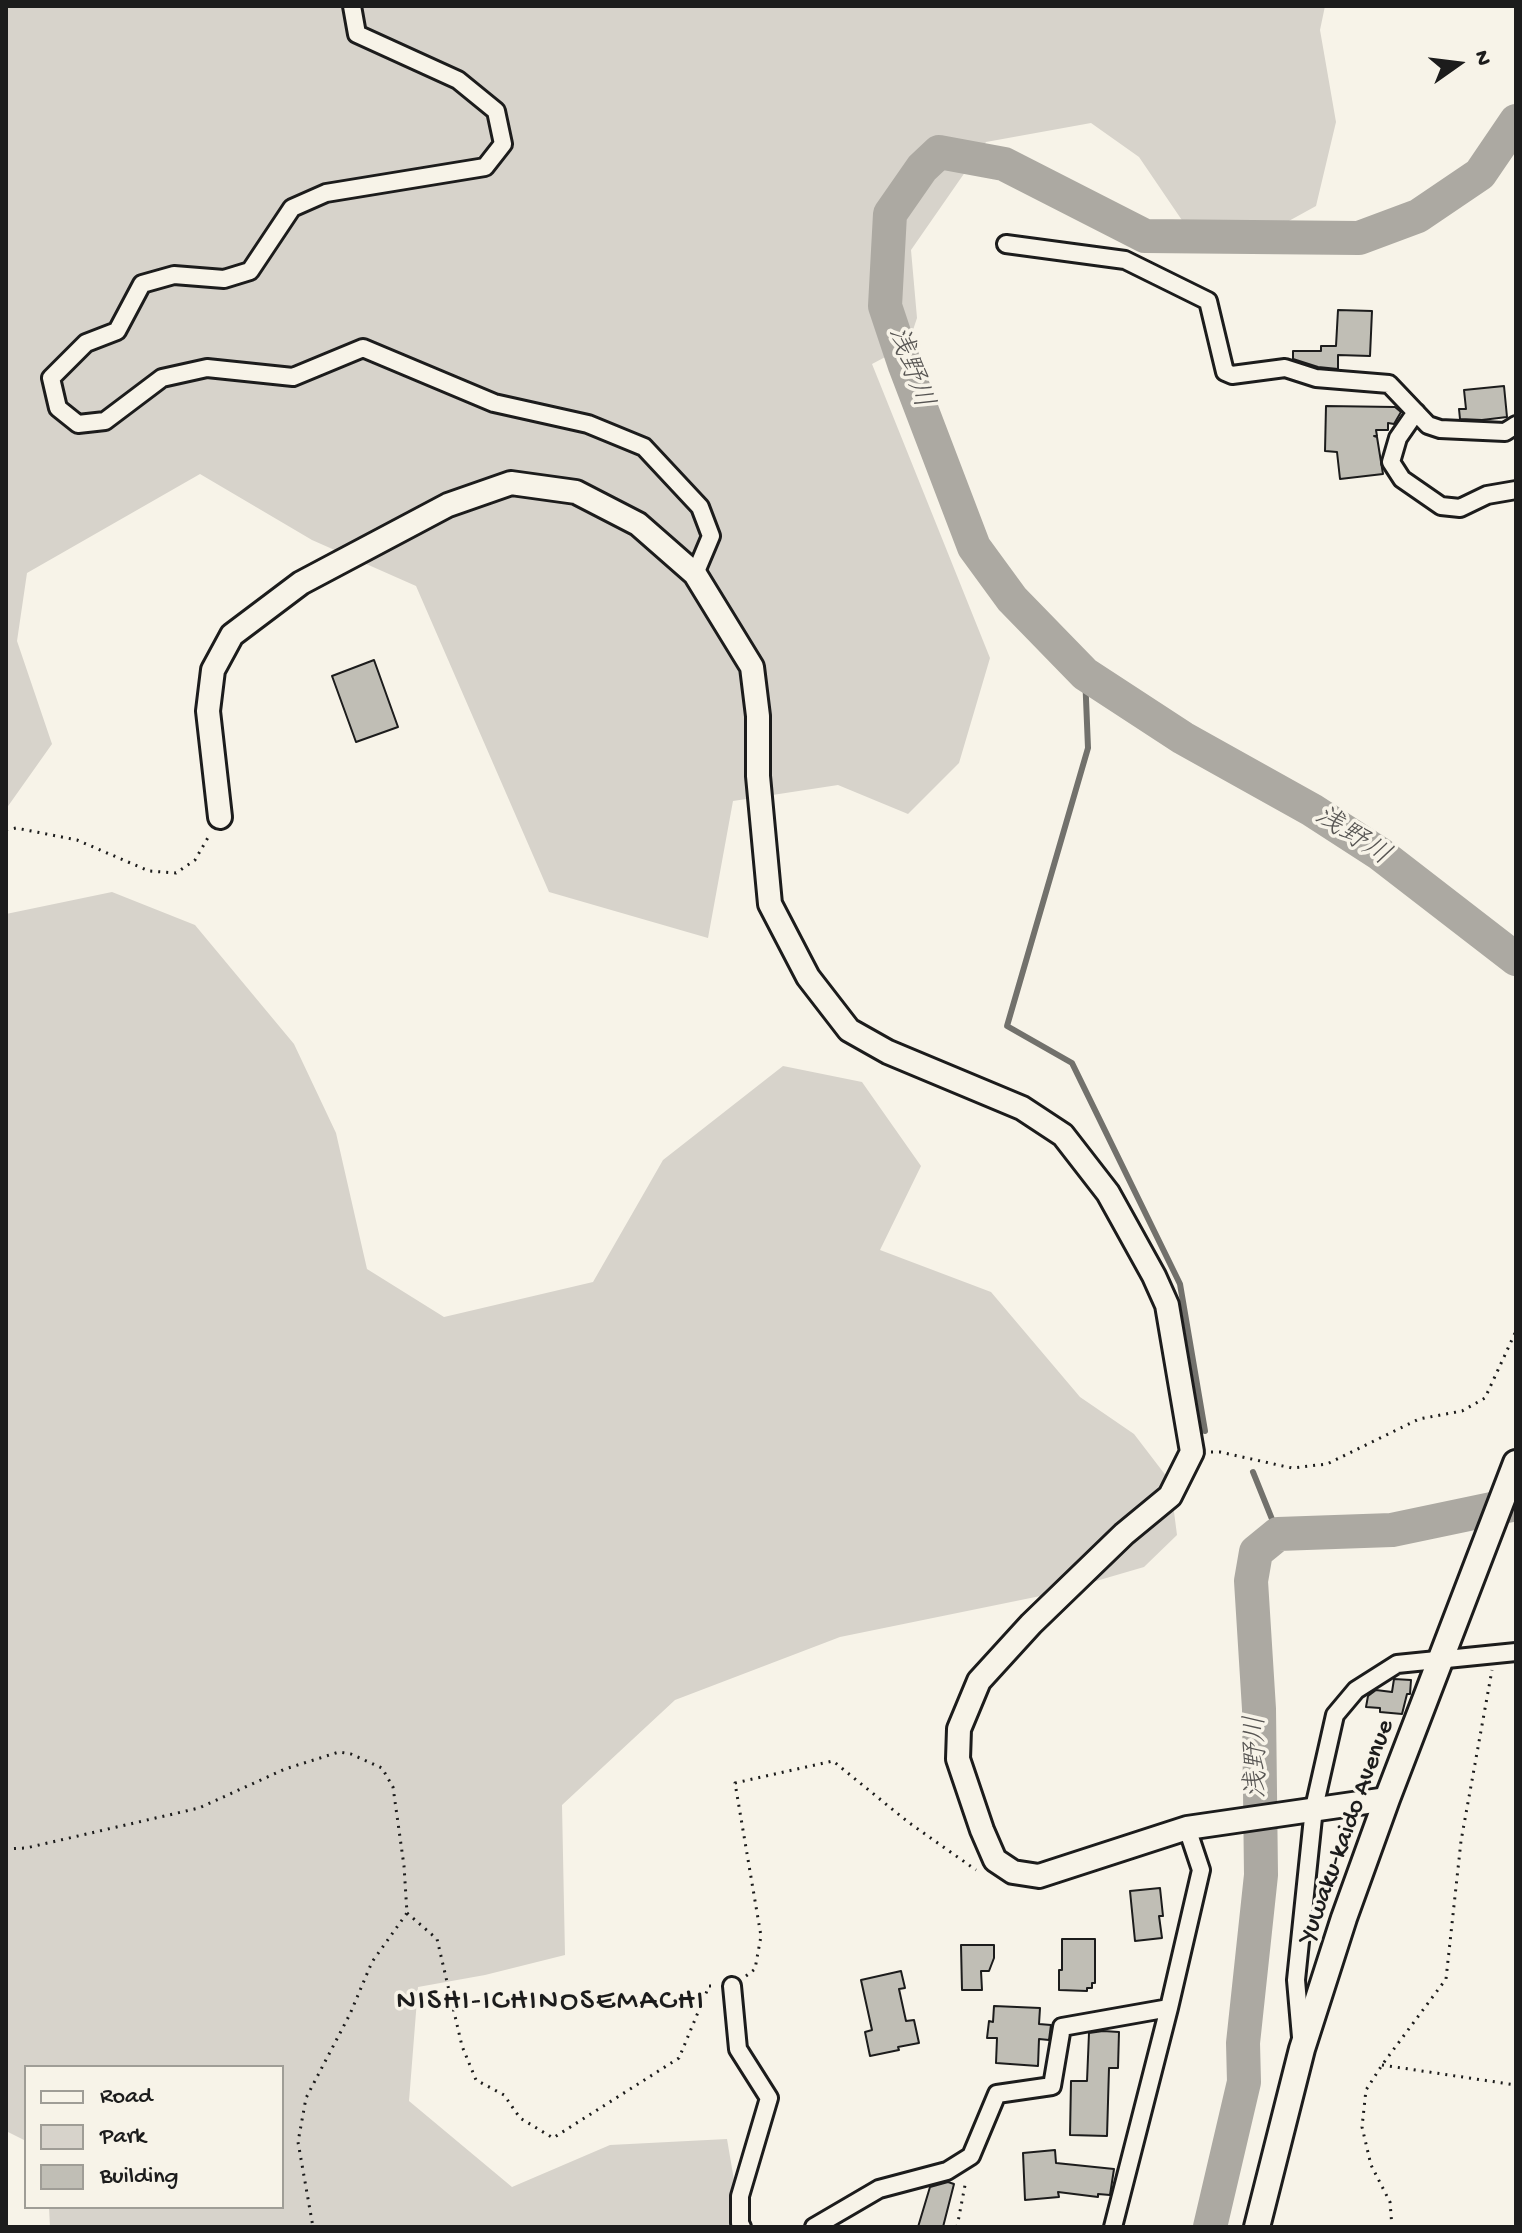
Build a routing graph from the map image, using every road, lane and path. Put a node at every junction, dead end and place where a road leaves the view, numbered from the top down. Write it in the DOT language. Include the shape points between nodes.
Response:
graph roads {
  1 [pos="352,6"];
  2 [pos="1006,244"];
  3 [pos="1416,412"];
  4 [pos="1516,425"];
  5 [pos="1516,490"];
  6 [pos="695,574"];
  7 [pos="220,817"];
  8 [pos="6,830"];
  9 [pos="1516,1331"];
  10 [pos="1192,1452"];
  11 [pos="1516,1463"];
  12 [pos="1516,1652"];
  13 [pos="1495,1654"];
  14 [pos="1442,1659"];
  15 [pos="1387,1799"];
  16 [pos="1303,1810"];
  17 [pos="1187,1828"];
  18 [pos="6,1849"];
  19 [pos="981,1874"];
  20 [pos="407,1913"];
  21 [pos="732,1986"];
  22 [pos="1169,2008"];
  23 [pos="1302,2049"];
  24 [pos="1382,2065"];
  25 [pos="1516,2085"];
  26 [pos="971,2156"];
  27 [pos="313,2227"];
  28 [pos="742,2227"];
  29 [pos="814,2227"];
  30 [pos="957,2227"];
  31 [pos="1113,2227"];
  32 [pos="1257,2227"];
  33 [pos="1392,2227"];
  1 -- 6 [label="street" via="357,34 458,80 496,111 503,144 485,167 326,193 292,208 250,271 224,279 174,275 142,284 117,331 86,343 51,378 58,408 78,424 105,421 162,378 207,368 293,377 363,348 494,403 588,424 644,447 700,507 711,536"];
  2 -- 3 [label="street" via="1125,260 1208,301 1225,372 1232,375 1285,368 1316,378 1389,384"];
  3 -- 4 [label="street" via="1440,429 1505,432"];
  3 -- 5 [label="street" via="1398,438 1391,462 1402,479 1441,506 1460,508 1487,495"];
  6 -- 7 [label="street" via="638,524 576,492 511,483 448,505 301,583 232,635 213,670 208,711"];
  6 -- 10 [label="street" via="752,667 770,904 808,977 849,1030 888,1052 1022,1108 1063,1135 1108,1193 1167,1305"];
  7 -- 8 [label="path" via="195,860 176,873 149,871 77,840"];
  9 -- 10 [label="path" via="1485,1398 1462,1411 1419,1419 1327,1464 1292,1468 1220,1452"];
  10 -- 17 [label="street" via="1170,1496 1031,1624 979,1681 959,1729 958,1759 995,1860 1013,1872 1039,1876"];
  11 -- 14 [label="main road, Yuwaku-kaido Avenue"];
  12 -- 13 [label="street"];
  13 -- 14 [label="street"];
  13 -- 24 [label="path" via="1461,1841 1446,1979"];
  14 -- 15 [label="main road, Yuwaku-kaido Avenue"];
  14 -- 16 [label="street" via="1397,1664 1356,1690 1335,1715"];
  15 -- 16 [label="street"];
  15 -- 23 [label="main road, Yuwaku-kaido Avenue"];
  16 -- 17 [label="street"];
  16 -- 23 [label="street" via="1296,1980"];
  17 -- 22 [label="street" via="1201,1870"];
  18 -- 20 [label="path" via="199,1808 285,1769 339,1752 382,1768 393,1787"];
  19 -- 21 [label="path" via="833,1761 735,1783 761,1936 755,1969"];
  20 -- 21 [label="path" via="437,1939 462,2046 476,2080 504,2095 520,2118 553,2138 679,2058 709,1986"];
  20 -- 27 [label="path" via="372,1962 306,2098 298,2142"];
  21 -- 28 [label="street" via="738,2049 769,2098 740,2196"];
  22 -- 26 [label="street" via="1062,2027 1052,2086 997,2094"];
  22 -- 31 [label="street"];
  23 -- 32 [label="main road, Yuwaku-kaido Avenue"];
  24 -- 25 [label="path"];
  24 -- 33 [label="path" via="1366,2090 1362,2127 1371,2165 1390,2202"];
  26 -- 29 [label="street" via="947,2171 879,2189"];
  26 -- 30 [label="path"];
}
